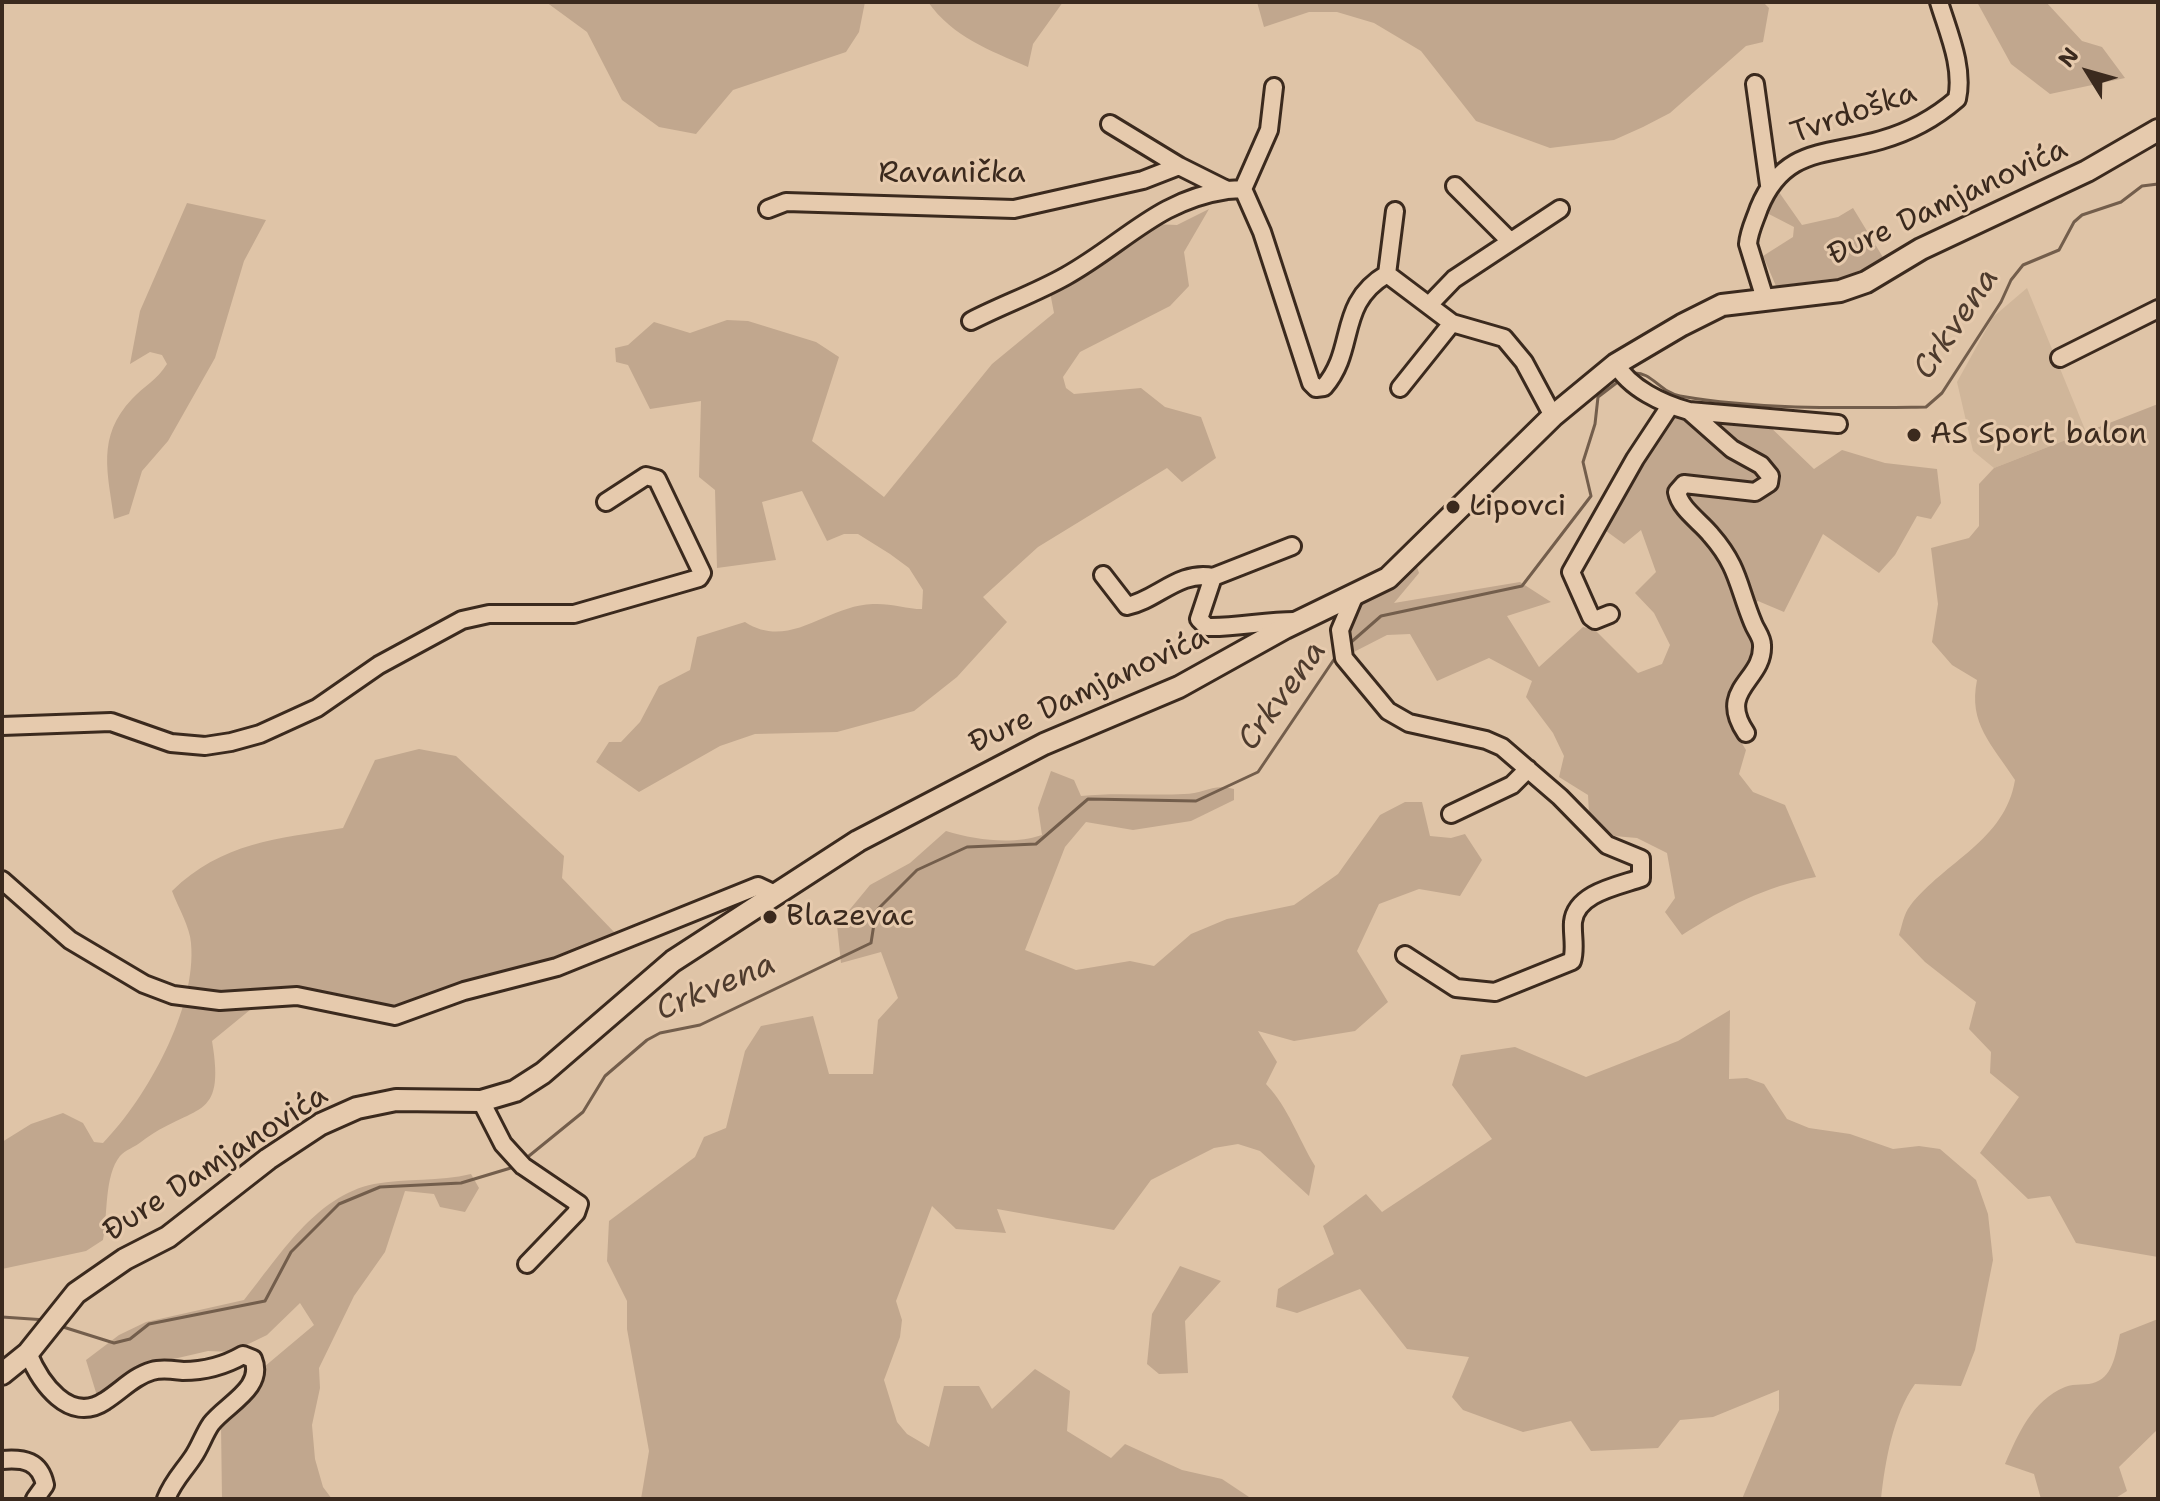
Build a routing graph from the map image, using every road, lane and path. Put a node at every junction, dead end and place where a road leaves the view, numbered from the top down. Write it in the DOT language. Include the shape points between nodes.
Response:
graph roads {
  1 [pos="1939,2"];
  2 [pos="1755,84"];
  3 [pos="1274,87"];
  4 [pos="1110,124"];
  5 [pos="2158,130"];
  6 [pos="1179,166"];
  7 [pos="1769,185"];
  8 [pos="1455,186"];
  9 [pos="1235,190"];
  10 [pos="768,209"];
  11 [pos="1560,209"];
  12 [pos="1395,211"];
  13 [pos="1509,240"];
  14 [pos="1387,274"];
  15 [pos="1765,299"];
  16 [pos="1429,305"];
  17 [pos="2158,309"];
  18 [pos="971,321"];
  19 [pos="1452,323"];
  20 [pos="2060,358"];
  21 [pos="1622,373"];
  22 [pos="1400,388"];
  23 [pos="1670,406"];
  24 [pos="1689,411"];
  25 [pos="1553,416"];
  26 [pos="1838,424"];
  27 [pos="606,502"];
  28 [pos="1292,546"];
  29 [pos="1103,575"];
  30 [pos="1213,577"];
  31 [pos="1354,597"];
  32 [pos="1610,614"];
  33 [pos="1299,621"];
  34 [pos="2,726"];
  35 [pos="1746,733"];
  36 [pos="1528,769"];
  37 [pos="1451,814"];
  38 [pos="2,880"];
  39 [pos="777,895"];
  40 [pos="1405,955"];
  41 [pos="481,1101"];
  42 [pos="527,1264"];
  43 [pos="28,1353"];
  44 [pos="2,1374"];
  45 [pos="2,1460"];
  46 [pos="35,1499"];
  47 [pos="166,1499"];
  1 -- 7 [label="street, Tvrdoška" via="1960,86 1957,99 1923,124 1879,141 1804,158 1783,169"];
  2 -- 7 [label="street, Tvrdoška"];
  3 -- 9 [label="street" via="1269,130"];
  4 -- 6 [label="street"];
  5 -- 15 [label="main road, Đure Damjanovića" via="1866,282 1829,293"];
  6 -- 9 [label="street"];
  6 -- 10 [label="street, Ravanička" via="1143,180 1014,209 800,202"];
  7 -- 15 [label="street, Tvrdoška" via="1748,244"];
  8 -- 13 [label="street"];
  9 -- 14 [label="street" via="1262,232 1316,388 1324,387 1339,362 1365,288"];
  9 -- 18 [label="street" via="1193,195 1165,208 1064,277"];
  11 -- 13 [label="street"];
  12 -- 14 [label="street"];
  13 -- 16 [label="street" via="1454,279"];
  14 -- 16 [label="street"];
  15 -- 21 [label="main road, Đure Damjanovića" via="1722,305"];
  16 -- 19 [label="street"];
  17 -- 20 [label="street"];
  19 -- 22 [label="street"];
  19 -- 25 [label="street" via="1504,338 1524,362"];
  21 -- 23 [label="street"];
  21 -- 25 [label="main road, Đure Damjanovića"];
  23 -- 24 [label="street"];
  23 -- 32 [label="street" via="1571,572 1591,617"];
  24 -- 26 [label="street"];
  24 -- 35 [label="street" via="1770,476 1769,483 1755,492 1702,483 1684,484 1677,492 1740,578 1762,641 1762,658 1739,689 1737,719"];
  25 -- 31 [label="main road, Đure Damjanovića" via="1444,519 1408,561"];
  27 -- 34 [label="street" via="646,476 657,479 702,573 699,578 574,614 489,614 462,620 391,658 317,708 231,742 171,743 111,722"];
  28 -- 30 [label="street"];
  29 -- 30 [label="street" via="1127,606 1185,578"];
  30 -- 33 [label="street" via="1200,615 1203,625"];
  31 -- 33 [label="main road, Đure Damjanovića"];
  31 -- 36 [label="street" via="1340,630 1342,651 1388,711 1409,723 1486,740"];
  33 -- 39 [label="main road, Đure Damjanovića" via="1179,687 975,778 858,841"];
  36 -- 37 [label="street" via="1512,785"];
  36 -- 40 [label="street" via="1607,845 1641,859 1641,878 1578,906 1574,954 1566,966 1495,992 1456,988"];
  38 -- 39 [label="street" via="70,940 173,995 220,1001 297,996 395,1016 557,967 758,886"];
  39 -- 41 [label="main road, Đure Damjanovića" via="673,961 543,1073 515,1091"];
  41 -- 42 [label="street" via="519,1162 580,1207"];
  41 -- 43 [label="main road, Đure Damjanovića" via="396,1100 357,1108 321,1124 168,1237 76,1293"];
  43 -- 44 [label="main road, Đure Damjanovića"];
  43 -- 47 [label="street" via="54,1395 80,1408 102,1403 157,1369 201,1370 243,1355 253,1359 254,1374 245,1392 209,1427"];
  45 -- 46 [label="street" via="29,1461 40,1470 45,1485"];
}
